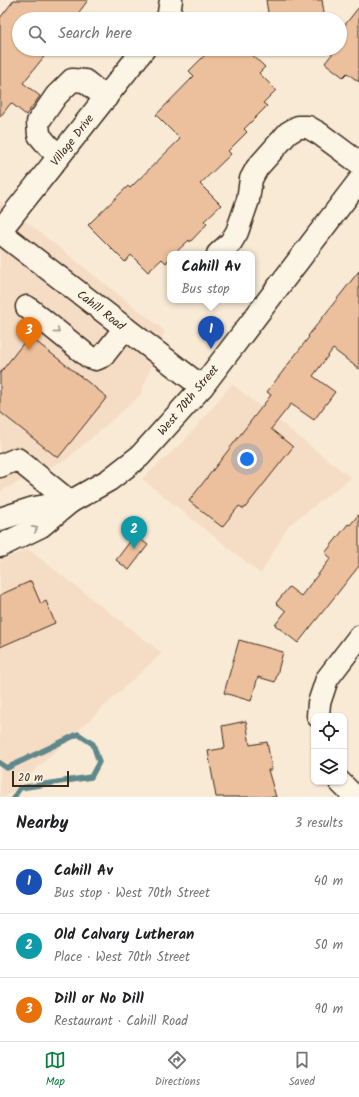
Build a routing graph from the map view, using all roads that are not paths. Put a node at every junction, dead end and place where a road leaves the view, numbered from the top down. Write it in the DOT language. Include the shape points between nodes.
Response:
graph roads {
  1 [pos="171,0"];
  2 [pos="169,12"];
  3 [pos="139,56"];
  4 [pos="106,98"];
  5 [pos="60,155"];
  6 [pos="359,163"];
  7 [pos="359,181"];
  8 [pos="0,232"];
  9 [pos="221,251"];
  10 [pos="26,307"];
  11 [pos="125,328"];
  12 [pos="202,387"];
  13 [pos="0,466"];
  14 [pos="70,502"];
  15 [pos="0,519"];
  16 [pos="0,546"];
  17 [pos="359,637"];
  18 [pos="318,713"];
  19 [pos="343,785"];
  20 [pos="354,797"];
  1 -- 2 [label="street"];
  3 -- 4 [label="street, Village Drive"];
  4 -- 5 [label="street, Village Drive"];
  4 -- 5 [label="street" via="85,81 72,80 56,96 38,122 39,134 49,147"];
  5 -- 8 [label="street, Village Drive"];
  6 -- 9 [label="street" via="308,127 298,127 288,133 257,168 251,179 248,200 237,232"];
  7 -- 12 [label="street, West 70th Street"];
  8 -- 11 [label="street, Cahill Road"];
  10 -- 11 [label="street, one-way" via="96,360 103,356"];
  11 -- 12 [label="street, Cahill Road"];
  12 -- 14 [label="street, West 70th Street" via="140,456 109,480"];
  13 -- 14 [label="street" via="17,459"];
  14 -- 15 [label="street, West 70th Street" via="34,508"];
  16 -- 14 [label="street, West 70th Street, one-way" via="41,526"];
  17 -- 18 [label="street" via="327,679"];
  19 -- 20 [label="street"];
}
